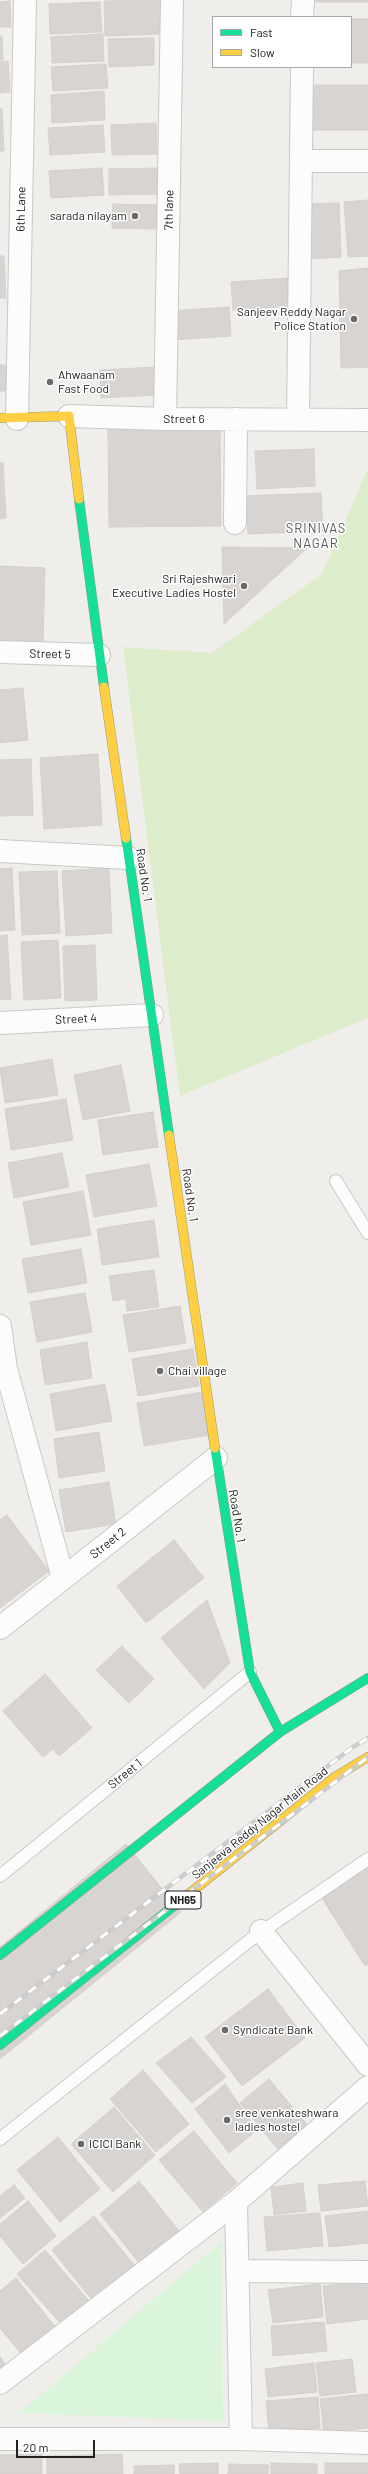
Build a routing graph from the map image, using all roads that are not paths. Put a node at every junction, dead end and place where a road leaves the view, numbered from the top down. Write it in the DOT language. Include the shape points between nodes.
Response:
graph roads {
  1 [pos="25,0"];
  2 [pos="172,0"];
  3 [pos="303,0"];
  4 [pos="302,16"];
  5 [pos="302,68"];
  6 [pos="301,161"];
  7 [pos="368,161"];
  8 [pos="69,416"];
  9 [pos="8,418"];
  10 [pos="165,419"];
  11 [pos="236,419"];
  12 [pos="298,419"];
  13 [pos="368,420"];
  14 [pos="235,523"];
  15 [pos="0,652"];
  16 [pos="99,655"];
  17 [pos="0,851"];
  18 [pos="129,858"];
  19 [pos="152,1015"];
  20 [pos="0,1023"];
  21 [pos="336,1181"];
  22 [pos="368,1233"];
  23 [pos="0,1326"];
  24 [pos="3,1371"];
  25 [pos="216,1458"];
  26 [pos="64,1578"];
  27 [pos="0,1628"];
  28 [pos="250,1672"];
  29 [pos="368,1678"];
  30 [pos="280,1732"];
  31 [pos="368,1757"];
  32 [pos="368,1859"];
  33 [pos="0,1876"];
  34 [pos="261,1931"];
  35 [pos="0,1955"];
  36 [pos="0,2044"];
  37 [pos="368,2064"];
  38 [pos="368,2088"];
  39 [pos="0,2139"];
  40 [pos="236,2202"];
  41 [pos="237,2271"];
  42 [pos="368,2272"];
  43 [pos="0,2383"];
  44 [pos="0,2439"];
  45 [pos="241,2439"];
  46 [pos="368,2443"];
  1 -- 9 [label="street, 6th Lane"];
  2 -- 10 [label="street, 7th lane"];
  3 -- 4 [label="street"];
  5 -- 6 [label="street"];
  6 -- 7 [label="street"];
  6 -- 12 [label="street"];
  8 -- 9 [label="main road, Street 6"];
  8 -- 10 [label="street, Street 6"];
  8 -- 16 [label="main road, Road No. 1"];
  10 -- 11 [label="street, Street 6"];
  11 -- 12 [label="street, Street 6"];
  11 -- 14 [label="street"];
  12 -- 13 [label="street, Street 6"];
  15 -- 16 [label="street, Street 5"];
  16 -- 18 [label="main road, Road No. 1"];
  17 -- 18 [label="street"];
  18 -- 19 [label="main road, Road No. 1"];
  19 -- 20 [label="street, Street 4"];
  19 -- 25 [label="main road, Road No. 1"];
  21 -- 22 [label="lane"];
  23 -- 24 [label="street"];
  24 -- 26 [label="street"];
  25 -- 26 [label="street, Street 2"];
  25 -- 28 [label="main road, Road No. 1"];
  26 -- 27 [label="street, Street 2"];
  28 -- 30 [label="main road, Road No. 1"];
  28 -- 33 [label="lane, Street 1"];
  29 -- 30 [label="main road"];
  30 -- 35 [label="main road"];
  31 -- 36 [label="main road, Sanjeeva Reddy Nagar Main Road / NH65" via="335,1777"];
  32 -- 34 [label="lane"];
  34 -- 37 [label="street"];
  34 -- 39 [label="lane"];
  38 -- 40 [label="street"];
  40 -- 41 [label="street"];
  40 -- 43 [label="street"];
  41 -- 42 [label="street"];
  41 -- 45 [label="street"];
  44 -- 45 [label="street"];
  45 -- 46 [label="street"];
}
